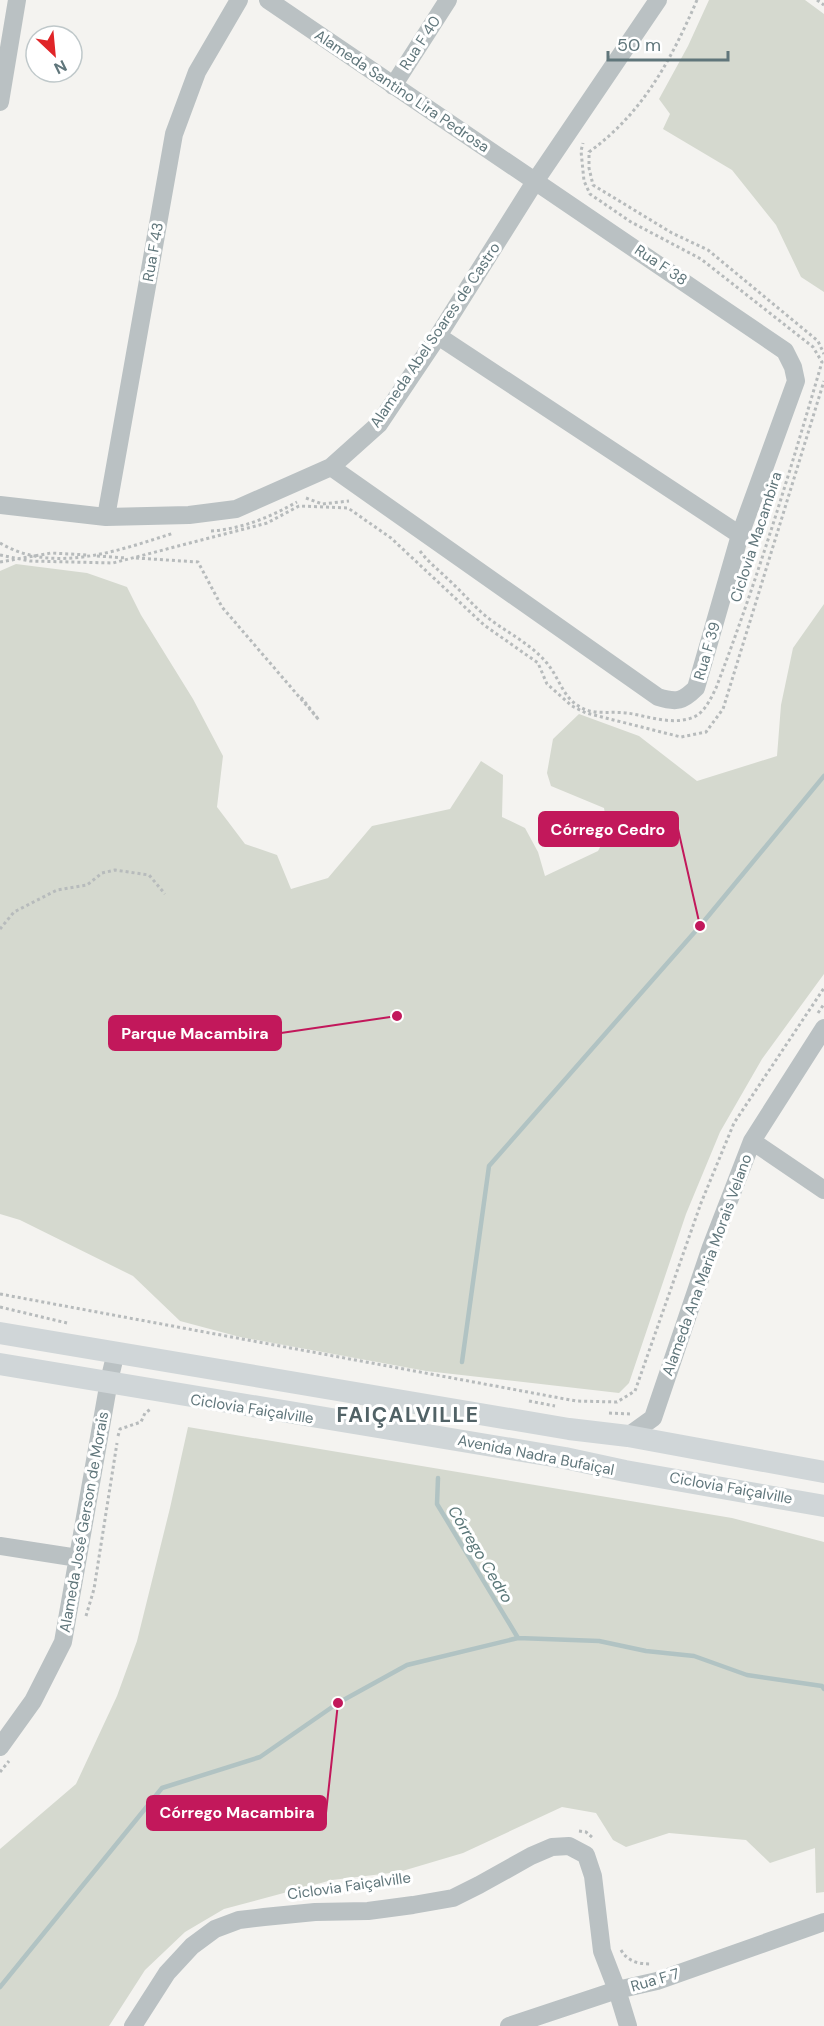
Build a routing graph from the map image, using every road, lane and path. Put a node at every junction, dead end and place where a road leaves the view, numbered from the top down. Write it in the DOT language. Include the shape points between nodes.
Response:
graph roads {
  1 [pos="16,0"];
  2 [pos="239,0"];
  3 [pos="268,0"];
  4 [pos="448,0"];
  5 [pos="658,0"];
  6 [pos="697,0"];
  7 [pos="817,0"];
  8 [pos="824,5"];
  9 [pos="393,86"];
  10 [pos="0,102"];
  11 [pos="584,140"];
  12 [pos="536,180"];
  13 [pos="438,336"];
  14 [pos="824,354"];
  15 [pos="331,467"];
  16 [pos="0,505"];
  17 [pos="354,505"];
  18 [pos="106,517"];
  19 [pos="208,531"];
  20 [pos="174,533"];
  21 [pos="740,535"];
  22 [pos="0,543"];
  23 [pos="418,550"];
  24 [pos="0,562"];
  25 [pos="301,697"];
  26 [pos="165,894"];
  27 [pos="0,929"];
  28 [pos="824,988"];
  29 [pos="824,1028"];
  30 [pos="753,1141"];
  31 [pos="824,1190"];
  32 [pos="0,1294"];
  33 [pos="0,1333"];
  34 [pos="116,1352"];
  35 [pos="0,1364"];
  36 [pos="109,1381"];
  37 [pos="156,1405"];
  38 [pos="628,1436"];
  39 [pos="824,1472"];
  40 [pos="824,1506"];
  41 [pos="0,1546"];
  42 [pos="78,1558"];
  43 [pos="85,1620"];
  44 [pos="5,1753"];
  45 [pos="0,1772"];
  46 [pos="575,1831"];
  47 [pos="601,1845"];
  48 [pos="824,1922"];
  49 [pos="616,1942"];
  50 [pos="653,1964"];
  51 [pos="618,1990"];
  52 [pos="133,2026"];
  53 [pos="508,2026"];
  54 [pos="628,2026"];
  1 -- 10 [label="street"];
  2 -- 18 [label="street, Rua F 43" via="197,72 174,134"];
  3 -- 9 [label="street, Alameda Santino Lira Pedrosa"];
  4 -- 9 [label="street, Rua F 40"];
  5 -- 12 [label="street, Alameda Abel Soares de Castro"];
  6 -- 14 [label="path" via="643,101 610,137 589,152 593,185 708,250 818,341"];
  7 -- 8 [label="path"];
  9 -- 12 [label="street, Alameda Santino Lira Pedrosa"];
  11 -- 23 [label="path, Ciclovia Macambira" via="584,181 590,194 631,222 702,259 813,347 822,362 788,481 716,688 695,717 678,720 584,709 568,699 547,662 481,612"];
  12 -- 13 [label="street, Alameda Abel Soares de Castro"];
  12 -- 21 [label="street, Rua F 38" via="785,351 796,381"];
  13 -- 15 [label="street, Alameda Abel Soares de Castro" via="379,424"];
  13 -- 21 [label="street"];
  15 -- 18 [label="street, Alameda Abel Soares de Castro" via="236,509 189,515"];
  15 -- 21 [label="street, Rua F 39" via="658,697 672,702 686,698 696,688"];
  16 -- 18 [label="street, Alameda Abel Soares de Castro"];
  17 -- 19 [label="path" via="348,500 322,504 305,497 253,523"];
  20 -- 22 [label="path" via="119,551 81,558 40,558"];
  24 -- 25 [label="path" via="51,553 198,562 222,608 319,720"];
  26 -- 27 [label="path" via="149,875 115,870 102,873 87,885 57,890 14,912"];
  28 -- 32 [label="path" via="734,1123 634,1391 617,1402 576,1401"];
  29 -- 30 [label="street, Alameda Ana Maria Morais Velano"];
  30 -- 31 [label="street"];
  30 -- 38 [label="street, Alameda Ana Maria Morais Velano" via="711,1247 653,1418"];
  33 -- 34 [label="main road, Avenida Nadra Bufaiçal"];
  34 -- 36 [label="street, Alameda José Gerson de Morais"];
  34 -- 38 [label="main road, Avenida Nadra Bufaiçal"];
  35 -- 36 [label="main road, Avenida Nadra Bufaiçal"];
  36 -- 40 [label="main road, Avenida Nadra Bufaiçal"];
  36 -- 42 [label="street, Alameda José Gerson de Morais"];
  37 -- 43 [label="path" via="141,1422 120,1429 118,1434 94,1590"];
  38 -- 39 [label="main road, Avenida Nadra Bufaiçal"];
  41 -- 42 [label="street"];
  42 -- 44 [label="street, Alameda José Gerson de Morais" via="63,1642"];
  44 -- 45 [label="path"];
  46 -- 47 [label="path" via="586,1832"];
  48 -- 51 [label="street, Rua F 7" via="657,1981"];
  49 -- 50 [label="path" via="624,1955 637,1964"];
  51 -- 52 [label="street, Rua F 7" via="602,1951 593,1876 586,1855 569,1846 531,1856 453,1898 368,1911 239,1920 216,1929 192,1946 167,1973"];
  51 -- 53 [label="street"];
  51 -- 54 [label="street"];
}
